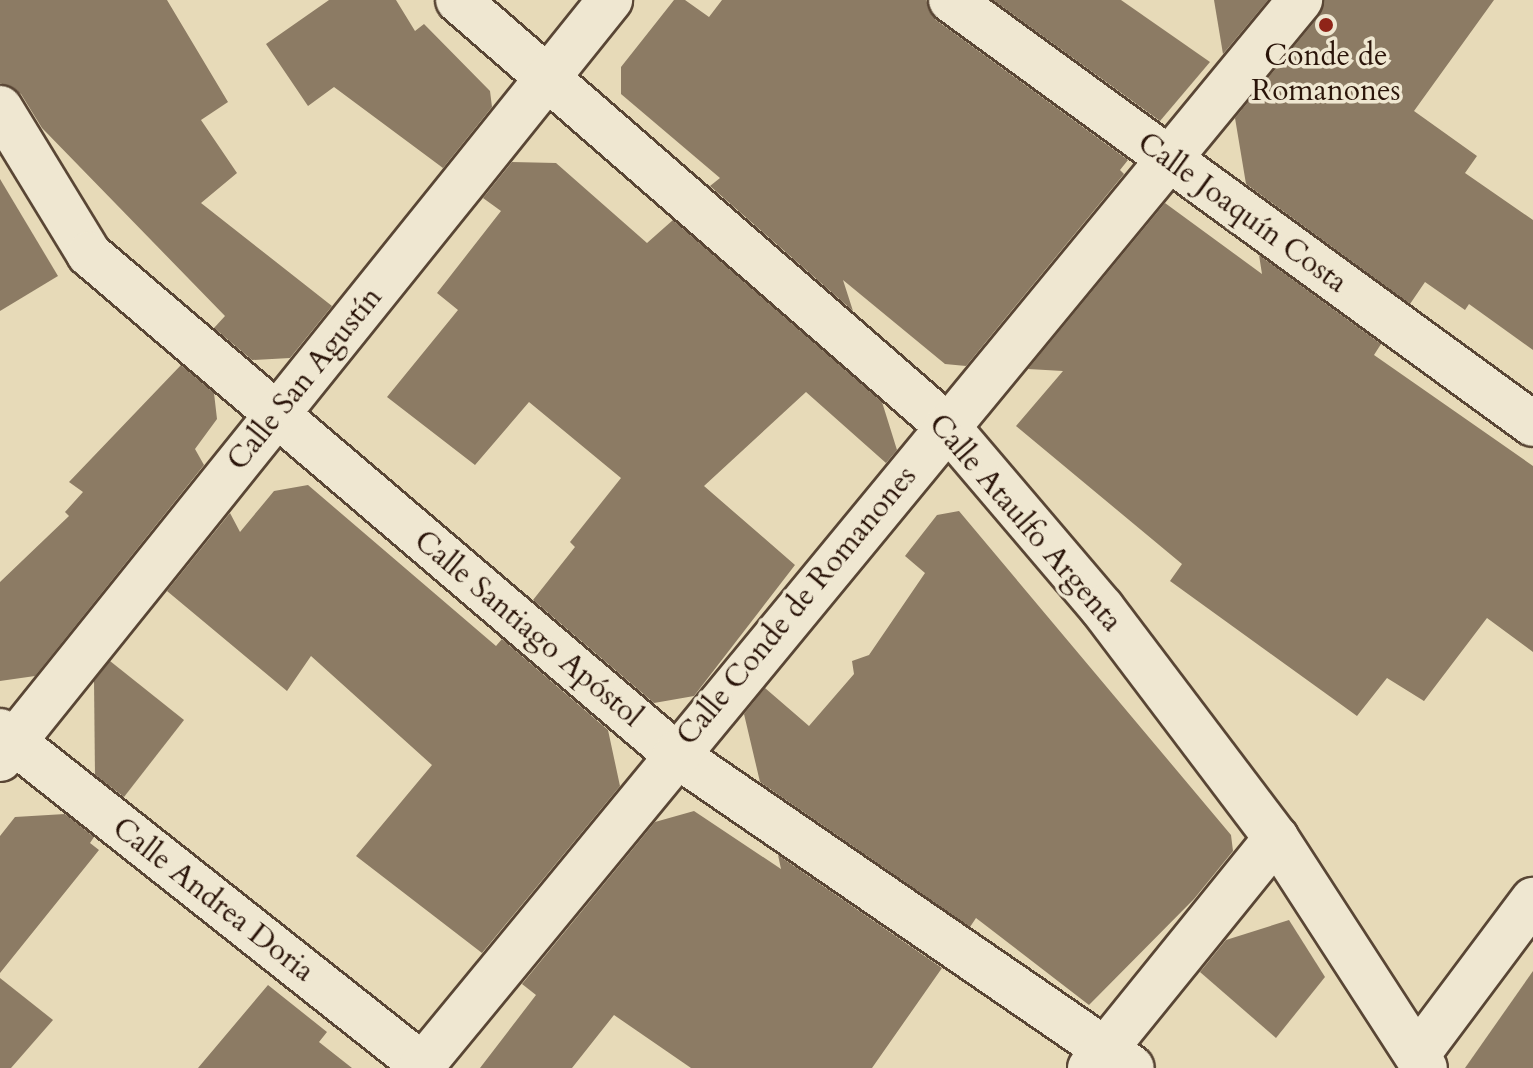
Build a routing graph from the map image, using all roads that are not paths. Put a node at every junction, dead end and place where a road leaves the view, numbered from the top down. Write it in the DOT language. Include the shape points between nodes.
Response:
graph roads {
  1 [pos="458,0"];
  2 [pos="610,0"];
  3 [pos="951,0"];
  4 [pos="1300,0"];
  5 [pos="546,78"];
  6 [pos="0,108"];
  7 [pos="1167,159"];
  8 [pos="276,415"];
  9 [pos="1533,424"];
  10 [pos="947,426"];
  11 [pos="4,744"];
  12 [pos="675,754"];
  13 [pos="1276,838"];
  14 [pos="1533,900"];
  15 [pos="1109,1062"];
  16 [pos="1421,1062"];
  17 [pos="423,1067"];
  1 -- 5 [label="street, Calle Ataulfo Argenta"];
  2 -- 5 [label="street, Calle San Agustín"];
  3 -- 7 [label="street, Calle Joaquín Costa"];
  4 -- 7 [label="street, Calle Conde de Romanones"];
  5 -- 8 [label="street, Calle San Agustín"];
  5 -- 10 [label="street, Calle Ataulfo Argenta"];
  6 -- 8 [label="street, Calle Santiago Apóstol" via="89,254"];
  7 -- 9 [label="street, Calle Joaquín Costa"];
  7 -- 10 [label="street, Calle Conde de Romanones"];
  8 -- 11 [label="street, Calle San Agustín"];
  8 -- 12 [label="street, Calle Santiago Apóstol"];
  10 -- 12 [label="street, Calle Conde de Romanones"];
  10 -- 13 [label="street, Calle Ataulfo Argenta" via="1102,608"];
  11 -- 17 [label="street, Calle Andrea Doria"];
  12 -- 15 [label="street, Calle Santiago Apóstol"];
  12 -- 17 [label="street, Calle Conde de Romanones"];
  13 -- 15 [label="street"];
  13 -- 16 [label="street, Calle Ataulfo Argenta"];
  14 -- 16 [label="street"];
}
